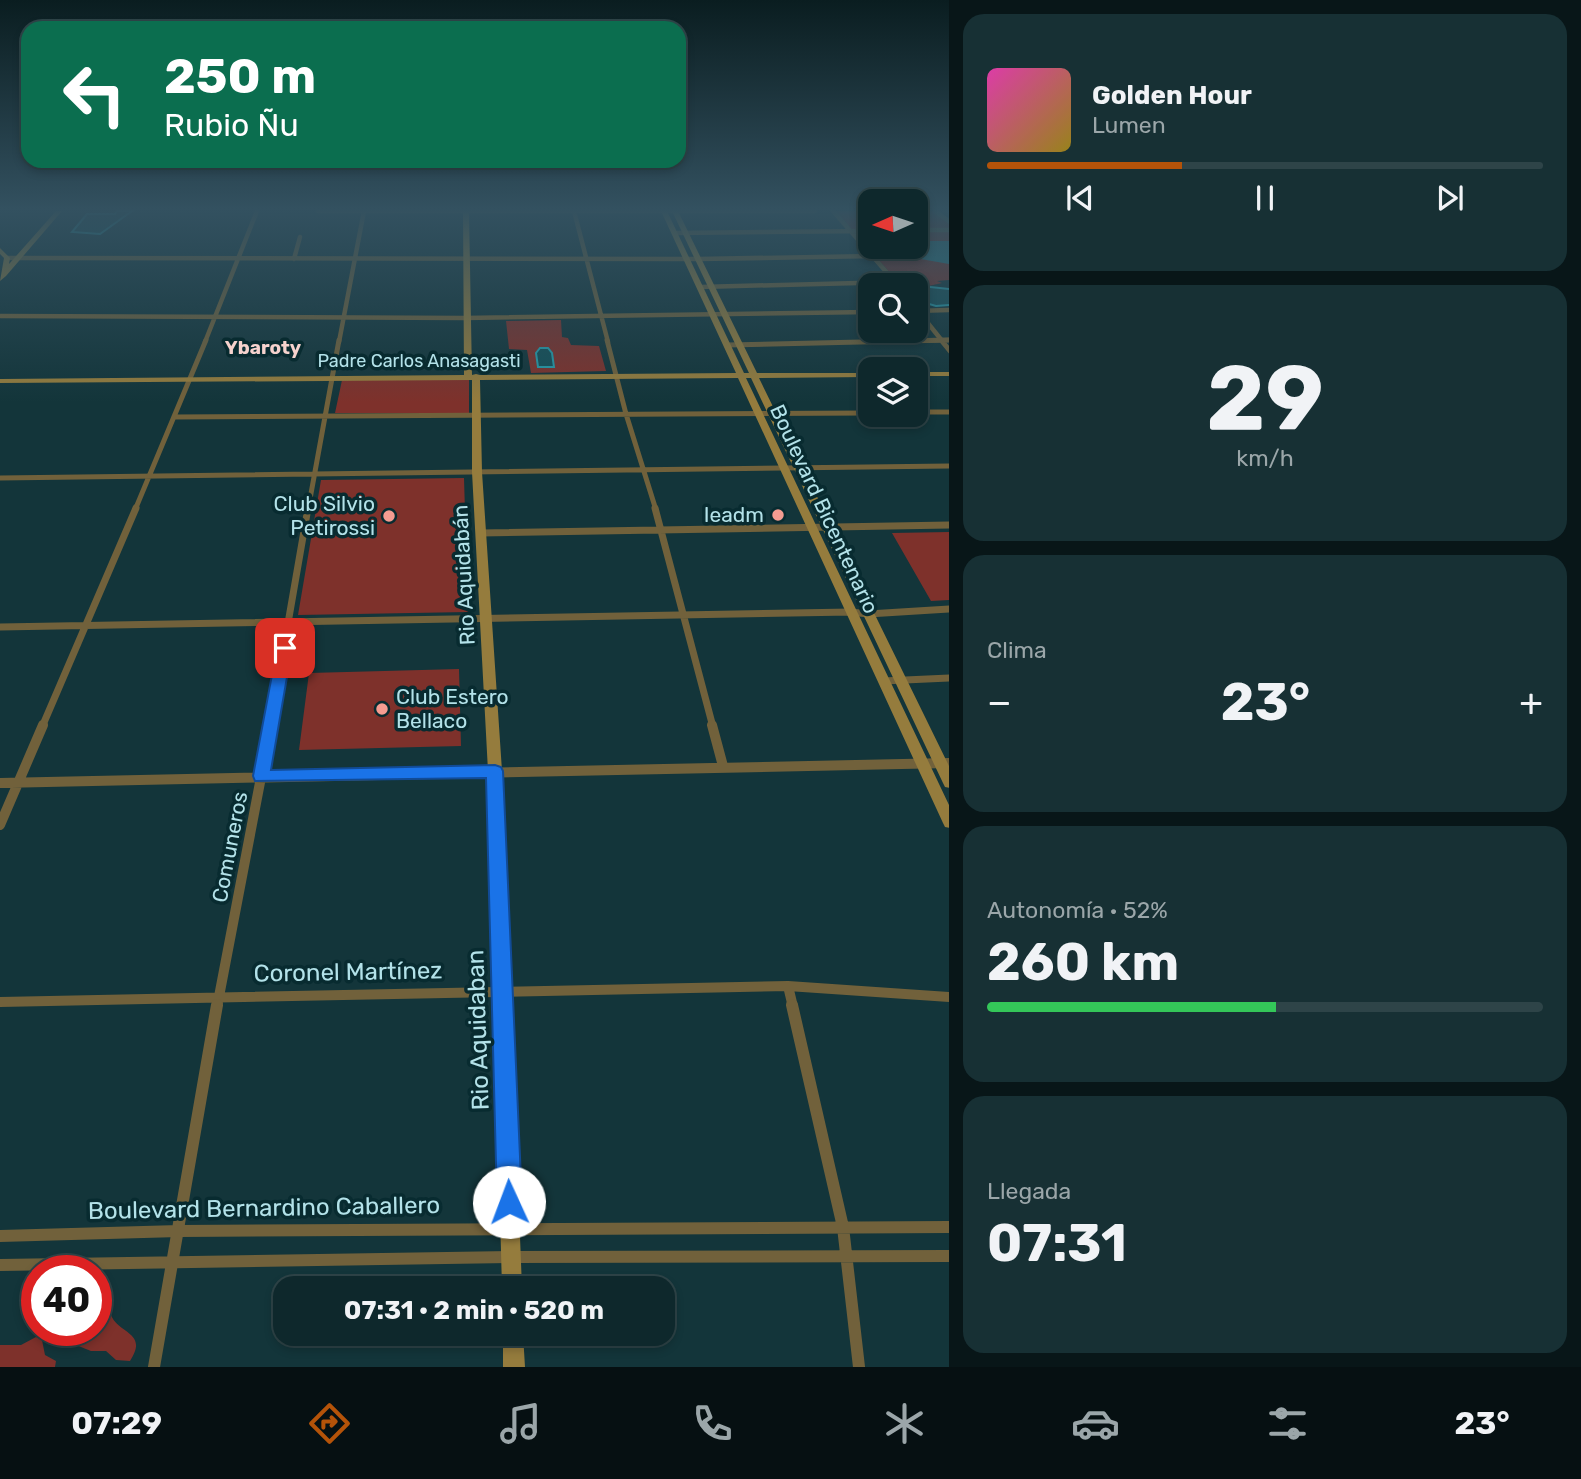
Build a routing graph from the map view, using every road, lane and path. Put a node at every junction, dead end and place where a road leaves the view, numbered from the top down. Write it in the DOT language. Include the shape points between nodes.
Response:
graph roads {
  1 [pos="230,275"];
  2 [pos="352,275"];
  3 [pos="466,275"];
  4 [pos="591,275"];
  5 [pos="694,275"];
  6 [pos="706,275"];
  7 [pos="858,285"];
  8 [pos="700,287"];
  9 [pos="712,287"];
  10 [pos="928,310"];
  11 [pos="949,310"];
  12 [pos="858,312"];
  13 [pos="713,315"];
  14 [pos="725,315"];
  15 [pos="0,316"];
  16 [pos="601,317"];
  17 [pos="213,318"];
  18 [pos="343,318"];
  19 [pos="465,318"];
  20 [pos="928,325"];
  21 [pos="949,340"];
  22 [pos="941,341"];
  23 [pos="727,345"];
  24 [pos="740,345"];
  25 [pos="949,351"];
  26 [pos="928,374"];
  27 [pos="949,374"];
  28 [pos="616,375"];
  29 [pos="741,375"];
  30 [pos="858,375"];
  31 [pos="472,376"];
  32 [pos="755,376"];
  33 [pos="334,377"];
  34 [pos="190,379"];
  35 [pos="0,381"];
  36 [pos="928,412"];
  37 [pos="949,412"];
  38 [pos="759,413"];
  39 [pos="858,413"];
  40 [pos="626,414"];
  41 [pos="476,415"];
  42 [pos="773,415"];
  43 [pos="326,416"];
  44 [pos="175,417"];
  45 [pos="949,466"];
  46 [pos="784,469"];
  47 [pos="799,469"];
  48 [pos="643,470"];
  49 [pos="477,472"];
  50 [pos="314,473"];
  51 [pos="149,475"];
  52 [pos="0,478"];
  53 [pos="949,524"];
  54 [pos="827,527"];
  55 [pos="812,529"];
  56 [pos="662,530"];
  57 [pos="481,533"];
  58 [pos="949,609"];
  59 [pos="851,612"];
  60 [pos="868,614"];
  61 [pos="685,615"];
  62 [pos="486,620"];
  63 [pos="289,623"];
  64 [pos="84,625"];
  65 [pos="0,627"];
  66 [pos="949,678"];
  67 [pos="900,680"];
  68 [pos="883,681"];
  69 [pos="921,763"];
  70 [pos="945,764"];
  71 [pos="723,766"];
  72 [pos="495,771"];
  73 [pos="261,776"];
  74 [pos="0,783"];
  75 [pos="18,783"];
  76 [pos="949,783"];
  77 [pos="949,823"];
  78 [pos="0,825"];
  79 [pos="788,986"];
  80 [pos="503,990"];
  81 [pos="219,996"];
  82 [pos="949,997"];
  83 [pos="0,1002"];
  84 [pos="843,1227"];
  85 [pos="949,1227"];
  86 [pos="510,1228"];
  87 [pos="179,1231"];
  88 [pos="0,1236"];
  89 [pos="844,1254"];
  90 [pos="511,1256"];
  91 [pos="949,1256"];
  92 [pos="174,1262"];
  93 [pos="0,1265"];
  94 [pos="512,1276"];
  95 [pos="513,1346"];
  96 [pos="154,1367"];
  97 [pos="514,1367"];
  98 [pos="859,1367"];
  1 -- 17 [label="street"];
  2 -- 18 [label="street, Comuneros"];
  3 -- 19 [label="main road, Rio Aquidabán"];
  4 -- 16 [label="street"];
  5 -- 8 [label="main road, Boulevard Bicentenario"];
  6 -- 9 [label="main road, Boulevard Bicentenario"];
  7 -- 9 [label="street"];
  8 -- 9 [label="street"];
  8 -- 13 [label="main road, Boulevard Bicentenario"];
  9 -- 14 [label="main road, Boulevard Bicentenario"];
  10 -- 11 [label="street"];
  12 -- 14 [label="street"];
  13 -- 14 [label="street"];
  13 -- 16 [label="street"];
  13 -- 23 [label="main road, Boulevard Bicentenario"];
  14 -- 24 [label="main road, Boulevard Bicentenario"];
  15 -- 17 [label="street"];
  16 -- 19 [label="street"];
  16 -- 28 [label="street"];
  17 -- 18 [label="street"];
  17 -- 34 [label="street"];
  18 -- 19 [label="street"];
  18 -- 33 [label="street, Comuneros"];
  19 -- 31 [label="main road, Rio Aquidabán"];
  20 -- 22 [label="street"];
  21 -- 22 [label="street"];
  22 -- 24 [label="street"];
  22 -- 25 [label="street"];
  23 -- 24 [label="street"];
  23 -- 29 [label="main road, Boulevard Bicentenario"];
  24 -- 32 [label="main road, Boulevard Bicentenario"];
  26 -- 27 [label="main road"];
  28 -- 29 [label="main road, Padre Carlos Anasagasti"];
  28 -- 31 [label="main road, Padre Carlos Anasagasti"];
  28 -- 40 [label="street"];
  29 -- 32 [label="main road, Padre Carlos Anasagasti"];
  29 -- 38 [label="main road, Boulevard Bicentenario"];
  30 -- 32 [label="main road, Padre Carlos Anasagasti"];
  31 -- 33 [label="main road, Padre Carlos Anasagasti"];
  31 -- 41 [label="main road, Rio Aquidabán"];
  32 -- 42 [label="main road, Boulevard Bicentenario"];
  33 -- 34 [label="main road, Padre Carlos Anasagasti"];
  33 -- 43 [label="street, Comuneros"];
  34 -- 35 [label="main road, Padre Carlos Anasagasti"];
  34 -- 44 [label="street"];
  36 -- 37 [label="street"];
  38 -- 40 [label="street"];
  38 -- 42 [label="street"];
  38 -- 46 [label="main road, Boulevard Bicentenario"];
  39 -- 42 [label="street"];
  40 -- 41 [label="street"];
  40 -- 48 [label="street"];
  41 -- 43 [label="street"];
  41 -- 49 [label="main road, Rio Aquidabán"];
  42 -- 47 [label="main road, Boulevard Bicentenario"];
  43 -- 44 [label="street"];
  43 -- 50 [label="street, Comuneros"];
  44 -- 51 [label="street"];
  45 -- 47 [label="street"];
  46 -- 47 [label="street"];
  46 -- 48 [label="street"];
  46 -- 55 [label="main road, Boulevard Bicentenario"];
  47 -- 54 [label="main road, Boulevard Bicentenario"];
  48 -- 49 [label="street"];
  48 -- 56 [label="street"];
  49 -- 50 [label="street"];
  49 -- 57 [label="main road, Rio Aquidabán"];
  50 -- 51 [label="street"];
  50 -- 63 [label="street, Comuneros"];
  51 -- 52 [label="street"];
  51 -- 64 [label="street"];
  53 -- 54 [label="street"];
  54 -- 55 [label="street"];
  54 -- 60 [label="main road, Boulevard Bicentenario"];
  55 -- 56 [label="street"];
  55 -- 59 [label="main road, Boulevard Bicentenario"];
  56 -- 57 [label="street"];
  56 -- 61 [label="street"];
  57 -- 62 [label="main road, Rio Aquidabán"];
  58 -- 60 [label="street"];
  59 -- 60 [label="street"];
  59 -- 61 [label="street"];
  59 -- 68 [label="main road, Boulevard Bicentenario"];
  60 -- 67 [label="main road, Boulevard Bicentenario"];
  61 -- 62 [label="street"];
  61 -- 71 [label="street"];
  62 -- 63 [label="street"];
  62 -- 72 [label="main road, Rio Aquidabán"];
  63 -- 64 [label="street"];
  63 -- 73 [label="street, Comuneros"];
  64 -- 65 [label="street"];
  64 -- 75 [label="street"];
  66 -- 67 [label="street"];
  67 -- 68 [label="street"];
  67 -- 70 [label="main road, Boulevard Bicentenario"];
  68 -- 69 [label="main road, Boulevard Bicentenario"];
  69 -- 70 [label="street"];
  69 -- 71 [label="street"];
  69 -- 77 [label="main road, Boulevard Bicentenario"];
  70 -- 76 [label="main road, Boulevard Bicentenario"];
  71 -- 72 [label="street"];
  72 -- 73 [label="street"];
  72 -- 80 [label="main road, Rio Aquidaban"];
  73 -- 75 [label="street"];
  73 -- 81 [label="street, Comuneros"];
  74 -- 75 [label="street"];
  75 -- 78 [label="street"];
  79 -- 80 [label="street, Coronel Martínez"];
  79 -- 82 [label="street, Coronel Martínez"];
  79 -- 84 [label="street"];
  80 -- 81 [label="street, Coronel Martínez"];
  80 -- 86 [label="main road, Rio Aquidaban"];
  81 -- 83 [label="street, Coronel Martínez"];
  81 -- 87 [label="street, Comuneros"];
  84 -- 85 [label="street, Boulevard Bernardino Caballero"];
  84 -- 86 [label="street, Boulevard Bernardino Caballero"];
  84 -- 89 [label="street"];
  86 -- 87 [label="street, Boulevard Bernardino Caballero"];
  86 -- 90 [label="main road, Rio Aquidaban"];
  87 -- 88 [label="street, Boulevard Bernardino Caballero"];
  87 -- 92 [label="street, Comuneros"];
  89 -- 90 [label="street"];
  89 -- 91 [label="street"];
  89 -- 98 [label="street"];
  90 -- 92 [label="street"];
  90 -- 94 [label="main road, Rio Aquidaban"];
  92 -- 93 [label="street"];
  92 -- 96 [label="street, Comuneros"];
  95 -- 97 [label="main road"];
}
